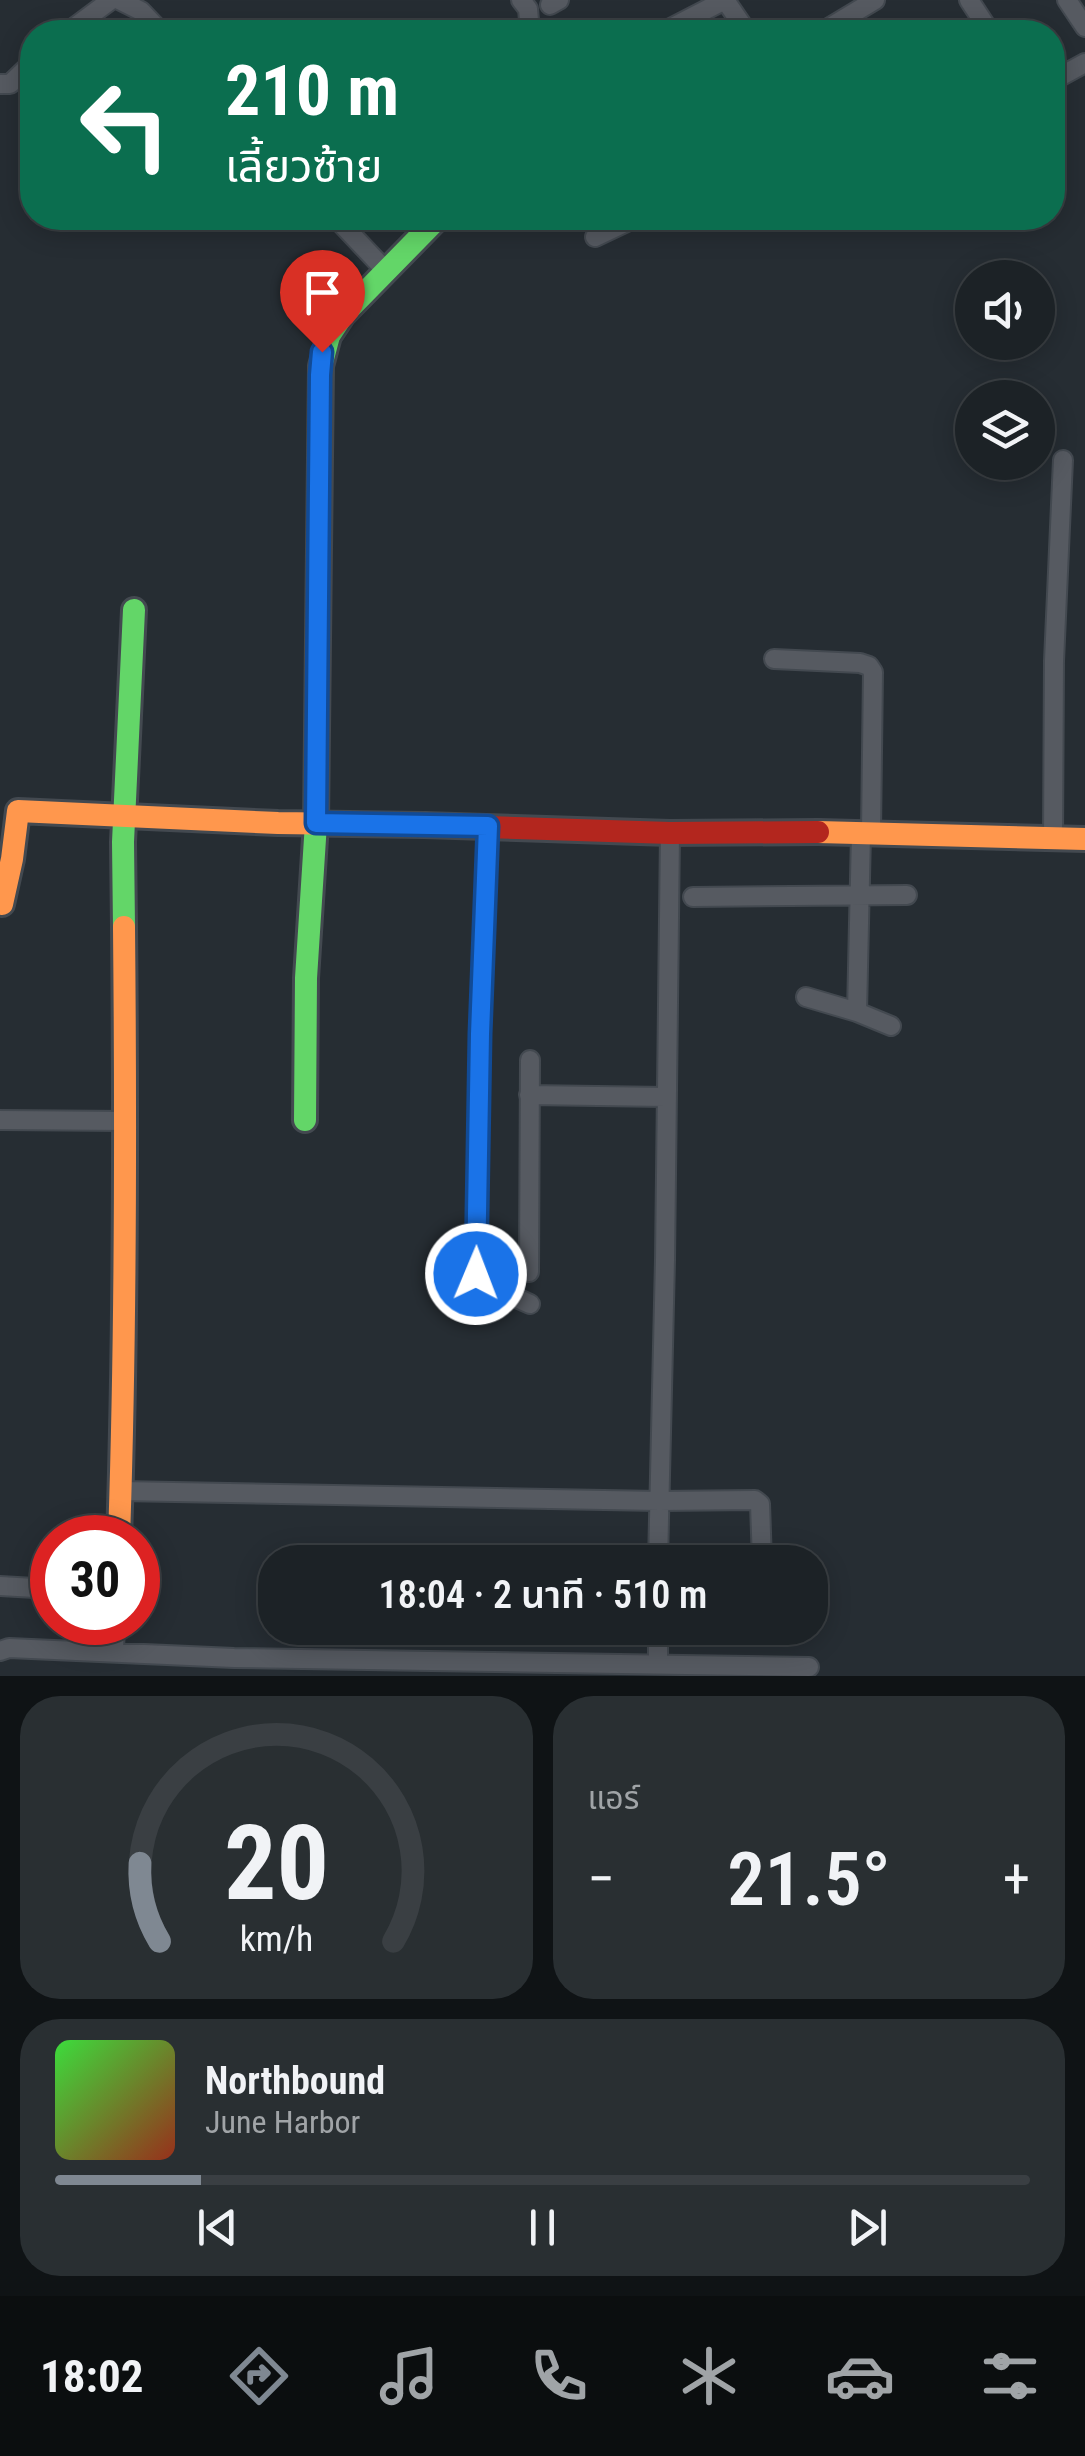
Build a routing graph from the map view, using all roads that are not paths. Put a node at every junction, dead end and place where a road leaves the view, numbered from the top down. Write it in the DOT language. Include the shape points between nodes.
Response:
graph roads {
  1 [pos="111,0"];
  2 [pos="119,0"];
  3 [pos="725,0"];
  4 [pos="875,0"];
  5 [pos="1066,0"];
  6 [pos="852,6"];
  7 [pos="84,20"];
  8 [pos="150,20"];
  9 [pos="686,20"];
  10 [pos="1085,28"];
  11 [pos="347,230"];
  12 [pos="426,230"];
  13 [pos="608,230"];
  14 [pos="595,236"];
  15 [pos="386,271"];
  16 [pos="1063,460"];
  17 [pos="134,610"];
  18 [pos="774,659"];
  19 [pos="124,814"];
  20 [pos="316,823"];
  21 [pos="488,826"];
  22 [pos="670,833"];
  23 [pos="866,833"];
  24 [pos="1053,838"];
  25 [pos="1085,840"];
  26 [pos="907,895"];
  27 [pos="860,896"];
  28 [pos="692,897"];
  29 [pos="2,904"];
  30 [pos="806,997"];
  31 [pos="858,1012"];
  32 [pos="892,1026"];
  33 [pos="530,1060"];
  34 [pos="529,1095"];
  35 [pos="666,1096"];
  36 [pos="0,1120"];
  37 [pos="126,1120"];
  38 [pos="305,1120"];
  39 [pos="529,1272"];
  40 [pos="530,1304"];
  41 [pos="120,1492"];
  42 [pos="658,1501"];
  43 [pos="119,1515"];
  44 [pos="658,1545"];
  45 [pos="761,1545"];
  46 [pos="0,1586"];
  47 [pos="30,1588"];
  48 [pos="114,1645"];
  49 [pos="658,1645"];
  50 [pos="0,1651"];
  51 [pos="114,1651"];
  52 [pos="658,1663"];
  53 [pos="809,1667"];
  54 [pos="606,1670"];
  1 -- 7 [label="street"];
  2 -- 8 [label="street"];
  3 -- 9 [label="street"];
  4 -- 6 [label="street"];
  5 -- 10 [label="street"];
  11 -- 15 [label="street"];
  12 -- 15 [label="street"];
  13 -- 14 [label="street"];
  15 -- 20 [label="street" via="331,330 322,352"];
  16 -- 24 [label="street"];
  17 -- 19 [label="street"];
  18 -- 23 [label="street" via="860,663 874,672"];
  19 -- 20 [label="street"];
  19 -- 29 [label="street" via="18,811"];
  19 -- 37 [label="street"];
  20 -- 21 [label="street"];
  20 -- 38 [label="street"];
  21 -- 22 [label="street"];
  21 -- 40 [label="street" via="476,1274"];
  22 -- 23 [label="street"];
  22 -- 35 [label="street"];
  23 -- 24 [label="street"];
  23 -- 27 [label="street"];
  24 -- 25 [label="street"];
  26 -- 27 [label="street"];
  27 -- 28 [label="street"];
  27 -- 31 [label="street"];
  30 -- 31 [label="street"];
  31 -- 32 [label="street"];
  33 -- 34 [label="street"];
  34 -- 35 [label="street"];
  34 -- 39 [label="street"];
  35 -- 42 [label="street"];
  36 -- 37 [label="street"];
  37 -- 41 [label="street"];
  41 -- 42 [label="street"];
  41 -- 43 [label="street"];
  42 -- 44 [label="street"];
  42 -- 45 [label="street" via="755,1500"];
  46 -- 47 [label="street"];
  48 -- 51 [label="street"];
  49 -- 52 [label="street"];
  50 -- 51 [label="street"];
  51 -- 54 [label="street"];
  52 -- 53 [label="street"];
  52 -- 54 [label="street"];
}
